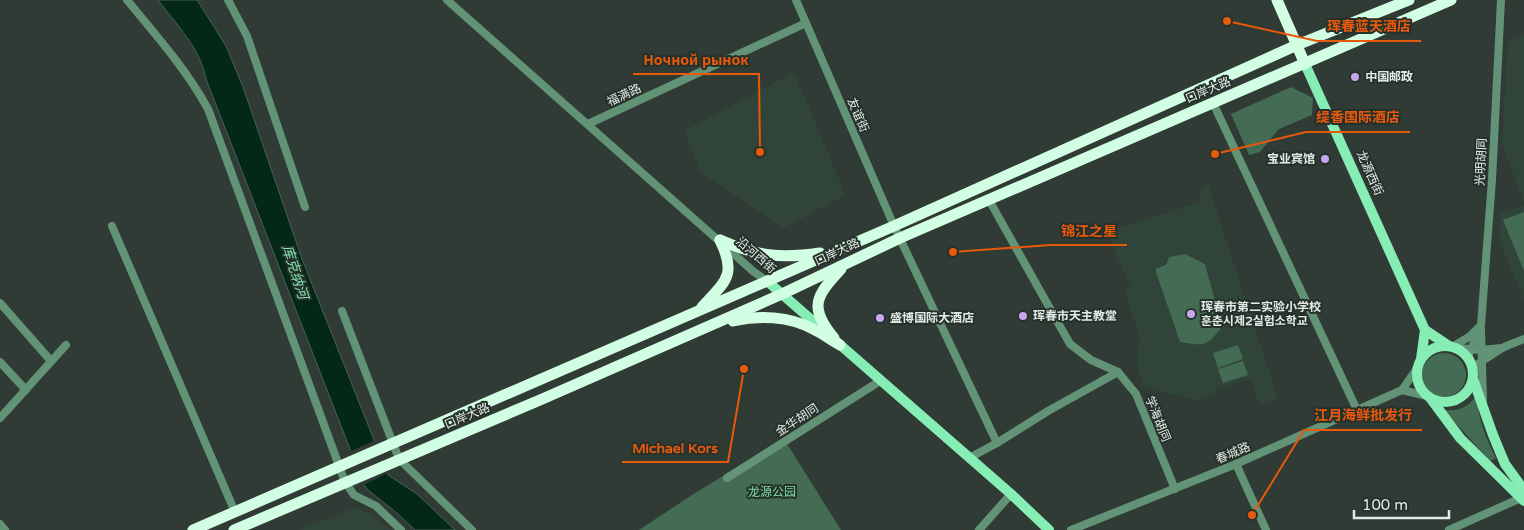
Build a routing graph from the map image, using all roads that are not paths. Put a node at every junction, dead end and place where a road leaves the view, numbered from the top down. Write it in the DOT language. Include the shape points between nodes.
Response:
graph roads {
  1 [pos="127,0"];
  2 [pos="228,0"];
  3 [pos="447,0"];
  4 [pos="796,0"];
  5 [pos="1277,0"];
  6 [pos="1409,0"];
  7 [pos="1451,0"];
  8 [pos="1501,0"];
  9 [pos="806,23"];
  10 [pos="1297,45"];
  11 [pos="1305,64"];
  12 [pos="1213,103"];
  13 [pos="588,124"];
  14 [pos="989,200"];
  15 [pos="305,207"];
  16 [pos="112,226"];
  17 [pos="894,226"];
  18 [pos="900,238"];
  19 [pos="720,240"];
  20 [pos="837,250"];
  21 [pos="846,263"];
  22 [pos="767,281"];
  23 [pos="782,294"];
  24 [pos="0,302"];
  25 [pos="699,310"];
  26 [pos="342,311"];
  27 [pos="1481,325"];
  28 [pos="708,326"];
  29 [pos="1425,330"];
  30 [pos="1524,339"];
  31 [pos="66,345"];
  32 [pos="840,345"];
  33 [pos="1453,347"];
  34 [pos="1504,348"];
  35 [pos="1480,350"];
  36 [pos="1473,358"];
  37 [pos="51,361"];
  38 [pos="0,362"];
  39 [pos="1419,364"];
  40 [pos="1118,372"];
  41 [pos="1473,379"];
  42 [pos="880,381"];
  43 [pos="26,390"];
  44 [pos="1402,390"];
  45 [pos="1429,398"];
  46 [pos="1358,410"];
  47 [pos="1484,411"];
  48 [pos="0,418"];
  49 [pos="997,444"];
  50 [pos="388,446"];
  51 [pos="969,458"];
  52 [pos="394,461"];
  53 [pos="1236,464"];
  54 [pos="342,466"];
  55 [pos="727,478"];
  56 [pos="349,481"];
  57 [pos="1174,489"];
  58 [pos="1011,494"];
  59 [pos="1523,496"];
  60 [pos="235,512"];
  61 [pos="0,524"];
  62 [pos="5,530"];
  63 [pos="193,530"];
  64 [pos="234,530"];
  65 [pos="401,530"];
  66 [pos="472,530"];
  67 [pos="979,530"];
  68 [pos="1049,530"];
  69 [pos="1071,530"];
  70 [pos="1266,530"];
  71 [pos="1449,530"];
  1 -- 54 [label="street" via="178,61 208,110"];
  2 -- 15 [label="street" via="248,36"];
  3 -- 13 [label="street, 沿河西街"];
  4 -- 9 [label="street, 友谊街"];
  5 -- 10 [label="highway, 龙源西街"];
  6 -- 10 [label="highway, 口岸大路"];
  7 -- 11 [label="highway, 口岸大路"];
  8 -- 27 [label="street, 光明胡同"];
  9 -- 13 [label="street, 福满路"];
  9 -- 17 [label="street, 友谊街"];
  10 -- 11 [label="highway, 龙源西街"];
  10 -- 17 [label="highway, 口岸大路"];
  11 -- 12 [label="highway, 口岸大路"];
  11 -- 29 [label="main road, 龙源西街"];
  12 -- 14 [label="highway, 口岸大路"];
  12 -- 46 [label="street"];
  13 -- 19 [label="street, 沿河西街"];
  14 -- 18 [label="highway, 口岸大路"];
  14 -- 40 [label="street, 学海胡同" via="1070,344 1091,360"];
  16 -- 60 [label="street"];
  17 -- 18 [label="street, 友谊街"];
  17 -- 20 [label="highway, 口岸大路"];
  18 -- 21 [label="highway, 口岸大路"];
  18 -- 49 [label="street, 友谊街"];
  19 -- 20 [label="highway" via="755,253 784,257"];
  19 -- 22 [label="street, 沿河西街"];
  19 -- 25 [label="highway" via="729,263 727,278"];
  20 -- 22 [label="highway, 口岸大路"];
  21 -- 23 [label="highway, 口岸大路"];
  21 -- 32 [label="highway" via="823,290 818,302 822,324"];
  22 -- 23 [label="main road, 沿河西街"];
  22 -- 25 [label="highway, 口岸大路"];
  23 -- 28 [label="highway, 口岸大路"];
  23 -- 32 [label="main road, 沿河西街"];
  24 -- 37 [label="street"];
  25 -- 50 [label="highway, 口岸大路"];
  26 -- 50 [label="street"];
  27 -- 33 [label="street"];
  27 -- 35 [label="street"];
  27 -- 36 [label="street, 光明胡同"];
  28 -- 32 [label="highway" via="756,317 792,321 814,329"];
  28 -- 52 [label="highway, 口岸大路"];
  29 -- 33 [label="main road"];
  29 -- 39 [label="main road"];
  30 -- 34 [label="street"];
  31 -- 37 [label="street"];
  32 -- 42 [label="main road, 沿河西街"];
  33 -- 36 [label="main road"];
  33 -- 39 [label="main road" via="1433,349"];
  34 -- 35 [label="street"];
  34 -- 36 [label="street"];
  35 -- 36 [label="street"];
  35 -- 36 [label="street"];
  36 -- 41 [label="main road"];
  36 -- 47 [label="street"];
  37 -- 43 [label="street"];
  38 -- 43 [label="street"];
  39 -- 44 [label="street, 春城路"];
  39 -- 45 [label="main road" via="1418,383"];
  40 -- 49 [label="street"];
  40 -- 57 [label="street, 学海胡同" via="1136,394"];
  41 -- 45 [label="main road" via="1465,395 1457,400 1448,403"];
  41 -- 47 [label="main road"];
  42 -- 51 [label="main road, 沿河西街"];
  42 -- 55 [label="street, 金华胡同"];
  43 -- 48 [label="street"];
  44 -- 45 [label="street"];
  44 -- 46 [label="street, 春城路"];
  45 -- 59 [label="main road" via="1460,438"];
  46 -- 53 [label="street, 春城路"];
  47 -- 59 [label="main road" via="1505,464"];
  49 -- 51 [label="street"];
  50 -- 52 [label="street"];
  50 -- 54 [label="highway, 口岸大路"];
  51 -- 58 [label="main road, 沿河西街"];
  52 -- 56 [label="highway, 口岸大路"];
  52 -- 66 [label="street"];
  53 -- 57 [label="street, 春城路"];
  53 -- 70 [label="street"];
  54 -- 56 [label="street"];
  54 -- 60 [label="highway, 口岸大路"];
  56 -- 64 [label="highway, 口岸大路"];
  56 -- 65 [label="street" via="354,495 376,506"];
  57 -- 69 [label="street, 春城路"];
  58 -- 67 [label="street"];
  58 -- 68 [label="main road, 沿河西街"];
  59 -- 71 [label="street"];
  60 -- 63 [label="highway, 口岸大路"];
  61 -- 62 [label="street"];
}
